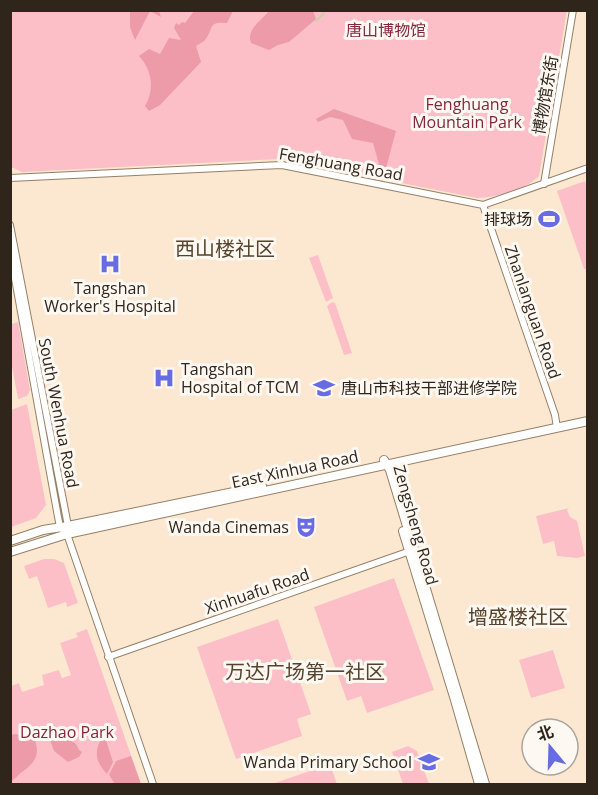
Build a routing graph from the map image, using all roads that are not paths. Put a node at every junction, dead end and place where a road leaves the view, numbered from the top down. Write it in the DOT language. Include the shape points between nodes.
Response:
graph roads {
  1 [pos="573,10"];
  2 [pos="588,168"];
  3 [pos="10,178"];
  4 [pos="544,184"];
  5 [pos="483,206"];
  6 [pos="10,225"];
  7 [pos="10,251"];
  8 [pos="588,415"];
  9 [pos="588,421"];
  10 [pos="557,425"];
  11 [pos="385,464"];
  12 [pos="65,529"];
  13 [pos="10,541"];
  14 [pos="412,550"];
  15 [pos="10,552"];
  16 [pos="108,657"];
  17 [pos="153,784"];
  18 [pos="479,784"];
  19 [pos="485,784"];
  1 -- 4 [label="street, 博物馆东街"];
  2 -- 4 [label="street"];
  3 -- 5 [label="street, Fenghuang Road" via="282,165"];
  4 -- 5 [label="street"];
  5 -- 10 [label="street, Zhanlanguan Road"];
  6 -- 12 [label="street, South Wenhua Road"];
  7 -- 12 [label="street, South Wenhua Road"];
  8 -- 10 [label="main road, East Xinhua Road"];
  9 -- 10 [label="main road, East Xinhua Road"];
  10 -- 11 [label="main road, East Xinhua Road"];
  11 -- 12 [label="main road, East Xinhua Road"];
  11 -- 14 [label="main road, Zengsheng Road"];
  12 -- 13 [label="main road, East Xinhua Road" via="43,530"];
  12 -- 15 [label="main road, East Xinhua Road"];
  12 -- 16 [label="street, South Wenhua Road"];
  14 -- 16 [label="street, Xinhuafu Road"];
  14 -- 18 [label="main road, Zengsheng Road"];
  14 -- 19 [label="main road, Zengsheng Road"];
  16 -- 17 [label="street, South Wenhua Road"];
}
